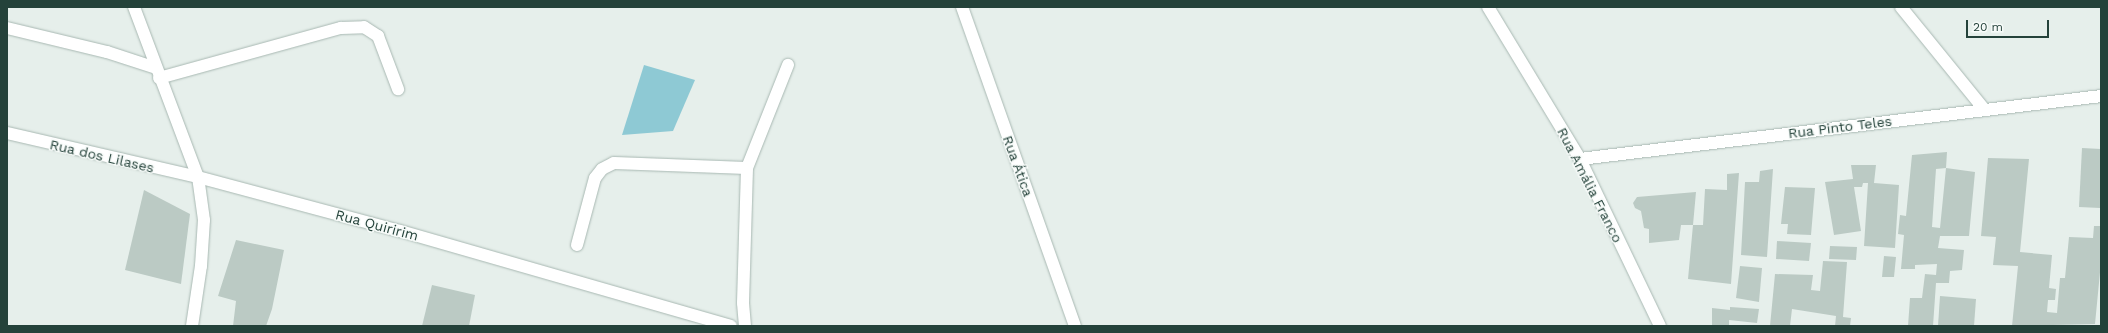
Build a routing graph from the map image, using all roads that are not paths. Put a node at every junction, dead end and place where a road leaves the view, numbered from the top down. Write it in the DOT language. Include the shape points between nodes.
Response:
graph roads {
  1 [pos="134,7"];
  2 [pos="962,7"];
  3 [pos="1488,7"];
  4 [pos="1901,7"];
  5 [pos="7,28"];
  6 [pos="788,65"];
  7 [pos="158,73"];
  8 [pos="398,88"];
  9 [pos="2101,96"];
  10 [pos="1984,110"];
  11 [pos="7,134"];
  12 [pos="1580,159"];
  13 [pos="747,168"];
  14 [pos="198,177"];
  15 [pos="577,245"];
  16 [pos="192,326"];
  17 [pos="731,326"];
  18 [pos="746,326"];
  19 [pos="1075,326"];
  20 [pos="1660,326"];
  1 -- 7 [label="street"];
  2 -- 19 [label="street, Rua Ática"];
  3 -- 12 [label="street, Rua Amália Franco"];
  4 -- 10 [label="street"];
  5 -- 7 [label="street" via="107,52"];
  6 -- 13 [label="street"];
  7 -- 8 [label="street" via="341,28 364,27 378,36"];
  7 -- 14 [label="street"];
  9 -- 10 [label="street, Rua Pinto Teles"];
  10 -- 12 [label="street, Rua Pinto Teles"];
  11 -- 14 [label="street, Rua dos Lilases"];
  12 -- 20 [label="street, Rua Amália Franco"];
  13 -- 15 [label="street" via="614,163 602,169 595,178"];
  13 -- 18 [label="street" via="743,303"];
  14 -- 16 [label="street" via="204,220 201,266"];
  14 -- 17 [label="street, Rua Quiririm" via="400,231"];
}
